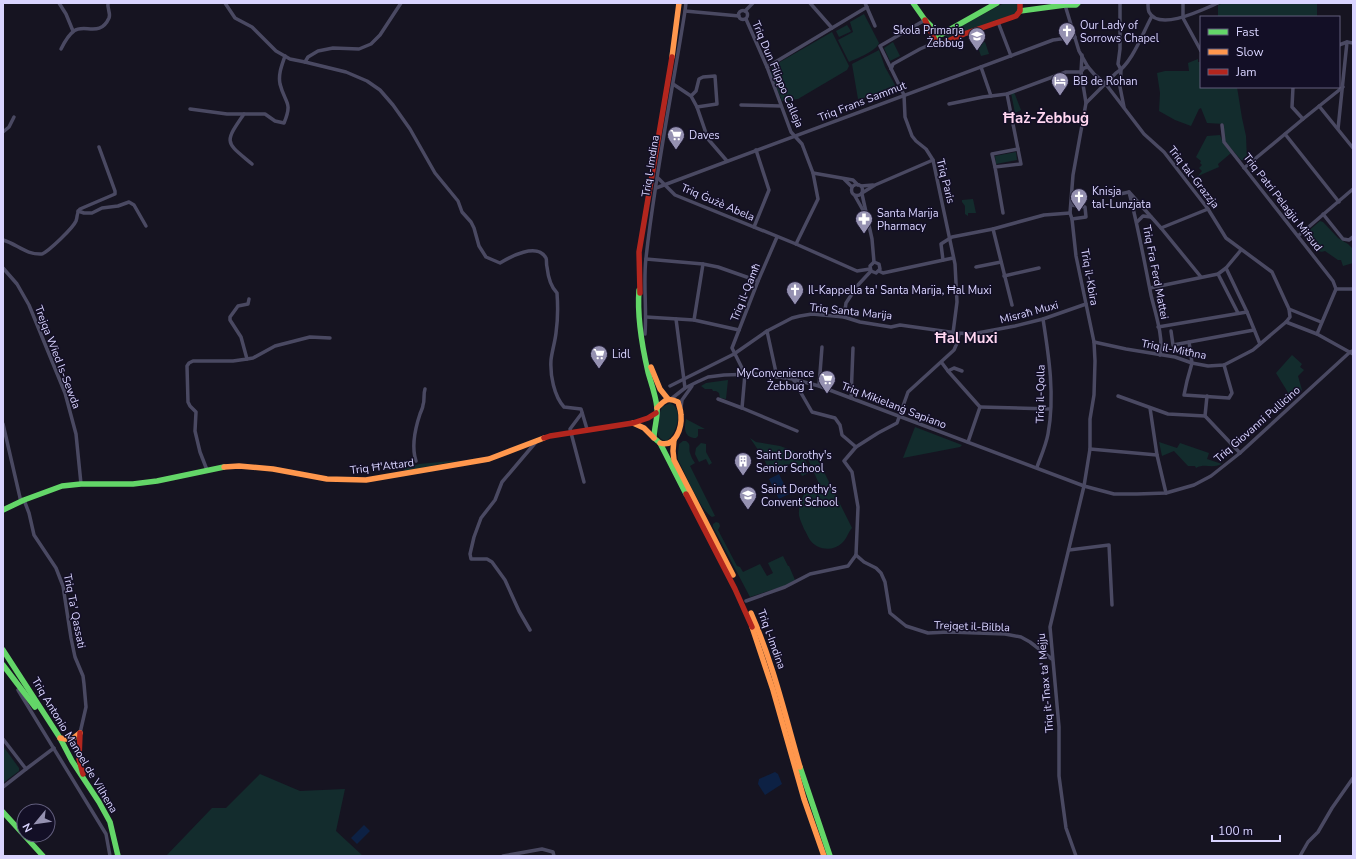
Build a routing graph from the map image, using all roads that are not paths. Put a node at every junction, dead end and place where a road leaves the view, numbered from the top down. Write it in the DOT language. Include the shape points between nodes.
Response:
graph roads {
  1 [pos="59,3"];
  2 [pos="108,3"];
  3 [pos="226,3"];
  4 [pos="401,3"];
  5 [pos="679,3"];
  6 [pos="686,3"];
  7 [pos="752,3"];
  8 [pos="810,3"];
  9 [pos="912,3"];
  10 [pos="997,3"];
  11 [pos="1020,3"];
  12 [pos="1120,3"];
  13 [pos="1148,3"];
  14 [pos="1183,3"];
  15 [pos="1218,3"];
  16 [pos="1076,4"];
  17 [pos="866,5"];
  18 [pos="1064,5"];
  19 [pos="685,11"];
  20 [pos="1020,11"];
  21 [pos="745,12"];
  22 [pos="1068,14"];
  23 [pos="739,16"];
  24 [pos="1152,16"];
  25 [pos="1183,18"];
  26 [pos="746,19"];
  27 [pos="925,20"];
  28 [pos="998,22"];
  29 [pos="875,26"];
  30 [pos="832,28"];
  31 [pos="73,31"];
  32 [pos="1075,37"];
  33 [pos="938,38"];
  34 [pos="1347,42"];
  35 [pos="1353,43"];
  36 [pos="1340,45"];
  37 [pos="61,49"];
  38 [pos="1200,49"];
  39 [pos="1082,55"];
  40 [pos="285,56"];
  41 [pos="1011,56"];
  42 [pos="305,62"];
  43 [pos="767,67"];
  44 [pos="981,67"];
  45 [pos="1088,67"];
  46 [pos="891,69"];
  47 [pos="1121,70"];
  48 [pos="1081,72"];
  49 [pos="673,84"];
  50 [pos="1105,84"];
  51 [pos="1343,87"];
  52 [pos="1293,88"];
  53 [pos="1007,94"];
  54 [pos="904,95"];
  55 [pos="691,96"];
  56 [pos="991,96"];
  57 [pos="1086,103"];
  58 [pos="949,104"];
  59 [pos="741,105"];
  60 [pos="781,106"];
  61 [pos="1319,106"];
  62 [pos="697,107"];
  63 [pos="1124,107"];
  64 [pos="190,109"];
  65 [pos="244,114"];
  66 [pos="14,117"];
  67 [pos="1303,119"];
  68 [pos="1222,125"];
  69 [pos="1338,129"];
  70 [pos="3,132"];
  71 [pos="1285,134"];
  72 [pos="795,136"];
  73 [pos="99,147"];
  74 [pos="1353,148"];
  75 [pos="1018,149"];
  76 [pos="756,150"];
  77 [pos="933,160"];
  78 [pos="727,161"];
  79 [pos="252,164"];
  80 [pos="995,167"];
  81 [pos="1244,168"];
  82 [pos="813,173"];
  83 [pos="658,178"];
  84 [pos="843,179"];
  85 [pos="664,184"];
  86 [pos="875,184"];
  87 [pos="859,185"];
  88 [pos="852,187"];
  89 [pos="656,188"];
  90 [pos="1353,189"];
  91 [pos="1129,192"];
  92 [pos="862,194"];
  93 [pos="1120,194"];
  94 [pos="855,196"];
  95 [pos="1339,202"];
  96 [pos="1071,206"];
  97 [pos="1208,209"];
  98 [pos="78,211"];
  99 [pos="1003,213"];
  100 [pos="1070,213"];
  101 [pos="866,214"];
  102 [pos="1323,214"];
  103 [pos="1151,216"];
  104 [pos="1072,219"];
  105 [pos="1137,222"];
  106 [pos="146,226"];
  107 [pos="754,227"];
  108 [pos="1161,228"];
  109 [pos="993,229"];
  110 [pos="1298,236"];
  111 [pos="777,237"];
  112 [pos="1353,237"];
  113 [pos="950,238"];
  114 [pos="3,240"];
  115 [pos="796,244"];
  116 [pos="1241,250"];
  117 [pos="953,258"];
  118 [pos="646,259"];
  119 [pos="942,260"];
  120 [pos="874,262"];
  121 [pos="1001,262"];
  122 [pos="703,264"];
  123 [pos="976,267"];
  124 [pos="3,268"];
  125 [pos="1039,268"];
  126 [pos="1226,268"];
  127 [pos="870,270"];
  128 [pos="879,271"];
  129 [pos="1218,274"];
  130 [pos="1004,276"];
  131 [pos="1201,277"];
  132 [pos="758,282"];
  133 [pos="1150,288"];
  134 [pos="1336,288"];
  135 [pos="1353,289"];
  136 [pos="639,290"];
  137 [pos="249,299"];
  138 [pos="1086,304"];
  139 [pos="1012,305"];
  140 [pos="1288,309"];
  141 [pos="1247,312"];
  142 [pos="1238,313"];
  143 [pos="646,317"];
  144 [pos="844,317"];
  145 [pos="676,319"];
  146 [pos="1043,319"];
  147 [pos="694,320"];
  148 [pos="1286,322"];
  149 [pos="1321,322"];
  150 [pos="1158,327"];
  151 [pos="739,330"];
  152 [pos="1254,330"];
  153 [pos="767,331"];
  154 [pos="1172,331"];
  155 [pos="953,332"];
  156 [pos="645,334"];
  157 [pos="959,334"];
  158 [pos="1317,334"];
  159 [pos="330,338"];
  160 [pos="1094,342"];
  161 [pos="1189,342"];
  162 [pos="1260,344"];
  163 [pos="822,347"];
  164 [pos="853,348"];
  165 [pos="1352,352"];
  166 [pos="734,354"];
  167 [pos="1160,355"];
  168 [pos="247,359"];
  169 [pos="942,363"];
  170 [pos="1192,363"];
  171 [pos="1224,365"];
  172 [pos="948,371"];
  173 [pos="962,371"];
  174 [pos="745,374"];
  175 [pos="777,377"];
  176 [pos="685,379"];
  177 [pos="793,379"];
  178 [pos="692,385"];
  179 [pos="670,386"];
  180 [pos="818,386"];
  181 [pos="685,388"];
  182 [pos="425,389"];
  183 [pos="1118,396"];
  184 [pos="1207,396"];
  185 [pos="851,398"];
  186 [pos="670,399"];
  187 [pos="718,399"];
  188 [pos="980,407"];
  189 [pos="742,408"];
  190 [pos="1150,408"];
  191 [pos="1050,409"];
  192 [pos="656,410"];
  193 [pos="680,411"];
  194 [pos="582,413"];
  195 [pos="1205,416"];
  196 [pos="899,417"];
  197 [pos="633,423"];
  198 [pos="3,424"];
  199 [pos="587,429"];
  200 [pos="798,431"];
  201 [pos="571,432"];
  202 [pos="654,438"];
  203 [pos="538,440"];
  204 [pos="674,440"];
  205 [pos="968,442"];
  206 [pos="660,443"];
  207 [pos="856,448"];
  208 [pos="1090,449"];
  209 [pos="1240,453"];
  210 [pos="1158,456"];
  211 [pos="416,461"];
  212 [pos="1037,467"];
  213 [pos="207,470"];
  214 [pos="584,482"];
  215 [pos="81,484"];
  216 [pos="1084,486"];
  217 [pos="1166,493"];
  218 [pos="22,501"];
  219 [pos="3,510"];
  220 [pos="1069,550"];
  221 [pos="856,555"];
  222 [pos="746,601"];
  223 [pos="1112,605"];
  224 [pos="530,630"];
  225 [pos="3,650"];
  226 [pos="1052,659"];
  227 [pos="3,666"];
  228 [pos="80,733"];
  229 [pos="60,738"];
  230 [pos="3,739"];
  231 [pos="54,748"];
  232 [pos="72,762"];
  233 [pos="26,769"];
  234 [pos="1353,778"];
  235 [pos="3,787"];
  236 [pos="99,802"];
  237 [pos="4,812"];
  238 [pos="42,856"];
  239 [pos="110,856"];
  240 [pos="118,856"];
  241 [pos="503,856"];
  242 [pos="554,856"];
  243 [pos="824,856"];
  244 [pos="830,856"];
  245 [pos="1076,856"];
  246 [pos="1300,856"];
  1 -- 31 [label="street"];
  2 -- 31 [label="street" via="110,17 103,25 94,30 81,28"];
  3 -- 40 [label="street" via="235,18 252,27"];
  4 -- 42 [label="street" via="371,44 359,49 333,48 318,51"];
  5 -- 136 [label="main road, Triq l-Imdina" via="639,252"];
  6 -- 19 [label="street, Triq l-Imdina"];
  7 -- 21 [label="street"];
  8 -- 30 [label="street"];
  9 -- 27 [label="main road"];
  10 -- 33 [label="main road"];
  11 -- 20 [label="main road"];
  12 -- 47 [label="street" via="1118,64"];
  13 -- 24 [label="street" via="1148,12"];
  14 -- 25 [label="street"];
  15 -- 25 [label="street"];
  16 -- 18 [label="main road"];
  16 -- 22 [label="street"];
  17 -- 29 [label="street"];
  17 -- 30 [label="street"];
  18 -- 20 [label="main road"];
  18 -- 22 [label="street, Triq il-Kbira"];
  19 -- 23 [label="street"];
  19 -- 49 [label="street, Triq l-Imdina"];
  20 -- 28 [label="main road" via="1016,16"];
  21 -- 23 [label="street" via="741,12"];
  21 -- 26 [label="street" via="748,15"];
  22 -- 32 [label="street, Triq il-Kbira"];
  23 -- 26 [label="street"];
  24 -- 25 [label="street" via="1167,20"];
  24 -- 47 [label="street" via="1135,51"];
  25 -- 38 [label="street"];
  26 -- 43 [label="street, Triq Dun Filippo Calleja"];
  27 -- 33 [label="main road"];
  27 -- 46 [label="street, Triq Paris" via="880,46"];
  28 -- 33 [label="main road" via="941,44"];
  28 -- 41 [label="street"];
  30 -- 43 [label="street"];
  31 -- 37 [label="street"];
  32 -- 39 [label="street, Triq il-Kbira"];
  32 -- 41 [label="street, Triq Frans Sammut" via="1053,40"];
  33 -- 46 [label="street" via="893,64"];
  34 -- 35 [label="street"];
  34 -- 36 [label="street"];
  34 -- 51 [label="street"];
  39 -- 45 [label="street, Triq tal-Grazzja"];
  39 -- 48 [label="street, Triq il-Kbira"];
  40 -- 42 [label="street"];
  40 -- 65 [label="street" via="280,72 280,84 288,102 284,124 265,114"];
  41 -- 44 [label="street, Triq Frans Sammut"];
  42 -- 194 [label="street" via="367,81 388,100 410,129 435,173 458,200 462,212 474,228 479,246 486,257 500,263 520,253 537,252 546,258 559,308 551,361 552,378 561,404 564,407 582,409"];
  43 -- 60 [label="street, Triq Dun Filippo Calleja"];
  44 -- 54 [label="street, Triq Frans Sammut"];
  44 -- 56 [label="street"];
  45 -- 48 [label="street"];
  45 -- 50 [label="street, Triq tal-Grazzja"];
  46 -- 54 [label="street, Triq Paris"];
  47 -- 50 [label="street"];
  47 -- 63 [label="street" via="1120,87"];
  48 -- 53 [label="street" via="1066,72"];
  48 -- 57 [label="street, Triq il-Kbira"];
  49 -- 55 [label="street"];
  49 -- 83 [label="street, Triq l-Imdina"];
  50 -- 57 [label="street"];
  50 -- 63 [label="street, Triq tal-Grazzja"];
  51 -- 61 [label="street"];
  51 -- 69 [label="street"];
  52 -- 67 [label="street" via="1292,107"];
  53 -- 56 [label="street"];
  53 -- 75 [label="street"];
  54 -- 72 [label="street, Triq Frans Sammut"];
  54 -- 77 [label="street, Triq Paris" via="905,117 912,136"];
  55 -- 62 [label="street"];
  55 -- 62 [label="street" via="696,91 699,80 715,76 717,104"];
  56 -- 58 [label="street"];
  57 -- 96 [label="street, Triq il-Kbira" via="1073,175"];
  59 -- 60 [label="street"];
  60 -- 72 [label="street, Triq Dun Filippo Calleja"];
  61 -- 67 [label="street"];
  61 -- 69 [label="street"];
  62 -- 78 [label="street" via="708,139"];
  63 -- 97 [label="street, Triq tal-Grazzja" via="1144,134 1164,152"];
  64 -- 65 [label="street"];
  65 -- 79 [label="street" via="234,127 229,140 233,148"];
  66 -- 70 [label="street"];
  67 -- 71 [label="street"];
  68 -- 81 [label="street, Triq Patri Pelaġju Mifsud" via="1224,142"];
  69 -- 74 [label="street"];
  71 -- 81 [label="street"];
  71 -- 95 [label="street"];
  72 -- 76 [label="street, Triq Frans Sammut"];
  72 -- 82 [label="street, Triq Dun Filippo Calleja" via="802,144"];
  73 -- 98 [label="street" via="115,192"];
  75 -- 80 [label="street" via="992,154"];
  75 -- 80 [label="street" via="1021,164"];
  76 -- 78 [label="street, Triq Frans Sammut"];
  76 -- 107 [label="street" via="769,190"];
  77 -- 86 [label="street"];
  77 -- 113 [label="street, Triq Paris"];
  78 -- 85 [label="street, Triq Frans Sammut"];
  80 -- 99 [label="street"];
  81 -- 110 [label="street, Triq Patri Pelaġju Mifsud"];
  82 -- 84 [label="street"];
  82 -- 115 [label="street, Triq Dun Filippo Calleja" via="818,199"];
  83 -- 85 [label="street, Triq Ġużè Abela"];
  83 -- 89 [label="street, Triq l-Imdina"];
  84 -- 87 [label="street" via="853,180"];
  84 -- 88 [label="street"];
  85 -- 89 [label="street, Triq Frans Sammut"];
  85 -- 107 [label="street, Triq Ġużè Abela" via="675,195"];
  86 -- 87 [label="street"];
  86 -- 92 [label="street"];
  87 -- 88 [label="street"];
  87 -- 92 [label="street" via="863,190"];
  88 -- 94 [label="street"];
  89 -- 118 [label="street, Triq l-Imdina"];
  90 -- 95 [label="street"];
  91 -- 93 [label="street"];
  91 -- 103 [label="street"];
  91 -- 105 [label="street, Triq Fra Ferd Mattei"];
  92 -- 94 [label="street"];
  92 -- 101 [label="street"];
  94 -- 101 [label="street"];
  95 -- 102 [label="street"];
  96 -- 100 [label="street, Triq il-Kbira"];
  96 -- 104 [label="street" via="1086,207 1086,217"];
  97 -- 108 [label="street"];
  97 -- 116 [label="street, Triq tal-Grazzja" via="1226,238"];
  98 -- 106 [label="street" via="92,212 129,202 134,205"];
  98 -- 114 [label="street" via="76,222 52,248 42,254 27,252"];
  100 -- 104 [label="street, Triq il-Kbira"];
  100 -- 109 [label="street" via="1044,215"];
  101 -- 120 [label="street"];
  102 -- 110 [label="street"];
  102 -- 112 [label="street" via="1343,239 1349,240"];
  103 -- 105 [label="street" via="1143,216"];
  103 -- 108 [label="street"];
  104 -- 138 [label="street, Triq il-Kbira" via="1076,256"];
  105 -- 133 [label="street, Triq Fra Ferd Mattei"];
  107 -- 111 [label="street, Triq Ġużè Abela"];
  108 -- 131 [label="street"];
  109 -- 113 [label="street"];
  109 -- 121 [label="street"];
  110 -- 134 [label="street, Triq Patri Pelaġju Mifsud"];
  111 -- 115 [label="street, Triq Ġużè Abela"];
  111 -- 132 [label="street, Triq il-Qamħ"];
  113 -- 117 [label="street, Triq Paris"];
  113 -- 119 [label="street" via="941,244"];
  115 -- 127 [label="street, Triq Ġużè Abela" via="857,271"];
  116 -- 126 [label="street"];
  116 -- 140 [label="street, Triq tal-Grazzja" via="1272,272"];
  117 -- 119 [label="street"];
  117 -- 155 [label="street, Triq Paris" via="957,302"];
  118 -- 122 [label="street"];
  118 -- 143 [label="street, Triq l-Imdina"];
  119 -- 128 [label="street" via="883,273"];
  120 -- 127 [label="street"];
  120 -- 128 [label="street" via="879,264"];
  121 -- 123 [label="street"];
  121 -- 130 [label="street"];
  122 -- 132 [label="street"];
  122 -- 147 [label="street"];
  124 -- 215 [label="street, Trejqa Wied Is-Sewda" via="17,284 29,305 64,393 76,434"];
  125 -- 130 [label="street"];
  126 -- 129 [label="street"];
  126 -- 141 [label="street"];
  127 -- 128 [label="street" via="874,273"];
  127 -- 144 [label="street" via="846,303"];
  129 -- 131 [label="street"];
  129 -- 142 [label="street"];
  130 -- 139 [label="street"];
  131 -- 133 [label="street"];
  132 -- 151 [label="street, Triq il-Qamħ"];
  133 -- 150 [label="street, Triq Fra Ferd Mattei"];
  134 -- 135 [label="street"];
  134 -- 149 [label="street"];
  136 -- 156 [label="main road, Triq l-Imdina"];
  136 -- 192 [label="main road, Triq l-Imdina" via="642,337"];
  137 -- 168 [label="street" via="248,304 237,308 230,315"];
  138 -- 146 [label="street, Misraħ Muxi"];
  138 -- 160 [label="street, Triq il-Kbira"];
  140 -- 148 [label="street" via="1290,317"];
  140 -- 149 [label="street"];
  141 -- 142 [label="street"];
  141 -- 152 [label="street"];
  142 -- 150 [label="street"];
  143 -- 145 [label="street"];
  143 -- 156 [label="street, Triq l-Imdina"];
  144 -- 153 [label="street, Triq Santa Marija" via="807,314 792,318"];
  144 -- 155 [label="street, Triq Santa Marija" via="892,327 900,325"];
  145 -- 147 [label="street"];
  145 -- 176 [label="street"];
  146 -- 157 [label="street, Misraħ Muxi" via="986,332"];
  146 -- 191 [label="street, Triq il-Qolla" via="1050,365"];
  147 -- 151 [label="street"];
  148 -- 158 [label="street"];
  148 -- 162 [label="street, Triq il-Mitħna"];
  149 -- 158 [label="street"];
  150 -- 167 [label="street, Triq Fra Ferd Mattei"];
  151 -- 166 [label="street, Triq il-Qamħ" via="732,348"];
  152 -- 161 [label="street"];
  152 -- 162 [label="street"];
  153 -- 166 [label="street, Triq Santa Marija"];
  153 -- 175 [label="street"];
  154 -- 161 [label="street" via="1173,345"];
  155 -- 157 [label="street, Misraħ Muxi"];
  156 -- 186 [label="main road, Triq l-Imdina" via="650,365 660,389"];
  157 -- 169 [label="street" via="954,350"];
  158 -- 165 [label="street"];
  159 -- 168 [label="street" via="312,337 275,346"];
  160 -- 167 [label="street, Triq il-Mitħna"];
  160 -- 208 [label="street, Triq il-Kbira"];
  161 -- 170 [label="street"];
  162 -- 171 [label="street, Triq il-Mitħna"];
  163 -- 180 [label="street"];
  164 -- 185 [label="street"];
  165 -- 209 [label="street, Triq Giovanni Pullicino"];
  166 -- 174 [label="street"];
  166 -- 176 [label="street, Triq Santa Marija"];
  167 -- 170 [label="street, Triq il-Mitħna"];
  168 -- 213 [label="street" via="188,364 188,402 196,412 195,431"];
  169 -- 172 [label="street"];
  169 -- 196 [label="street" via="908,392"];
  170 -- 171 [label="street, Triq il-Mitħna"];
  170 -- 184 [label="street" via="1184,395"];
  171 -- 184 [label="street" via="1232,393 1228,398"];
  172 -- 173 [label="street" via="954,368"];
  172 -- 188 [label="street"];
  174 -- 175 [label="street, Triq Mikielanġ Sapiano"];
  174 -- 178 [label="street, Triq Mikielanġ Sapiano" via="708,376"];
  174 -- 189 [label="street"];
  175 -- 177 [label="street, Triq Mikielanġ Sapiano"];
  176 -- 179 [label="street, Triq Santa Marija"];
  176 -- 181 [label="street"];
  177 -- 180 [label="street, Triq Mikielanġ Sapiano"];
  177 -- 207 [label="street" via="812,412 835,418 842,435"];
  178 -- 181 [label="street, Triq Mikielanġ Sapiano"];
  178 -- 193 [label="street" via="682,400"];
  180 -- 185 [label="street, Triq Mikielanġ Sapiano"];
  181 -- 186 [label="street, Triq Mikielanġ Sapiano"];
  182 -- 211 [label="street" via="424,404 414,437"];
  183 -- 190 [label="street"];
  184 -- 195 [label="street"];
  185 -- 196 [label="street, Triq Mikielanġ Sapiano"];
  186 -- 192 [label="main road" via="664,401"];
  186 -- 193 [label="main road, Triq l-Imdina" via="678,402"];
  187 -- 189 [label="street"];
  188 -- 191 [label="street"];
  188 -- 205 [label="street"];
  189 -- 200 [label="street"];
  190 -- 195 [label="street" via="1168,414"];
  190 -- 210 [label="street"];
  191 -- 212 [label="street, Triq il-Qolla" via="1048,435"];
  192 -- 197 [label="main road, Triq Ħ'Attard" via="648,418"];
  192 -- 202 [label="main road, Triq l-Imdina"];
  193 -- 204 [label="main road, Triq l-Imdina" via="681,417"];
  194 -- 199 [label="street"];
  194 -- 201 [label="street" via="572,426"];
  195 -- 209 [label="street"];
  196 -- 205 [label="street, Triq Mikielanġ Sapiano"];
  196 -- 207 [label="street" via="896,422"];
  197 -- 199 [label="main road, Triq Ħ'Attard"];
  197 -- 202 [label="main road" via="644,428"];
  198 -- 218 [label="street, Triq Ta' Qassati"];
  199 -- 201 [label="main road, Triq Ħ'Attard"];
  201 -- 203 [label="main road, Triq Ħ'Attard"];
  201 -- 214 [label="street"];
  202 -- 206 [label="main road, Triq l-Imdina"];
  203 -- 213 [label="main road, Triq Ħ'Attard" via="488,459 366,480 327,479 274,469 239,466"];
  203 -- 224 [label="street" via="502,482 495,500 481,518 470,554 471,559 487,559 500,572"];
  204 -- 206 [label="main road" via="668,444"];
  204 -- 222 [label="main road, Triq l-Imdina" via="674,460"];
  205 -- 212 [label="street, Triq Mikielanġ Sapiano"];
  206 -- 243 [label="main road, Triq l-Imdina" via="755,633 774,690 804,799"];
  207 -- 221 [label="street" via="844,461 852,472 858,507"];
  208 -- 210 [label="street"];
  208 -- 216 [label="street, Triq il-Kbira"];
  209 -- 217 [label="street, Triq Giovanni Pullicino" via="1211,476 1194,485"];
  210 -- 217 [label="street"];
  212 -- 216 [label="street, Triq Mikielanġ Sapiano"];
  213 -- 215 [label="main road, Triq Ħ'Attard" via="133,484"];
  215 -- 218 [label="main road, Triq Ħ'Attard" via="62,486"];
  216 -- 217 [label="street, Triq Giovanni Pullicino" via="1114,494"];
  216 -- 220 [label="street, Triq it-Tnax ta' Mejju"];
  218 -- 219 [label="main road, Triq Ħ'Attard"];
  218 -- 228 [label="street, Triq Ta' Qassati" via="29,513 34,535 56,568 63,586 75,657 84,684 86,707"];
  220 -- 223 [label="street" via="1109,545"];
  220 -- 226 [label="street, Triq it-Tnax ta' Mejju" via="1050,627"];
  221 -- 222 [label="street" via="848,566 810,574 785,587"];
  221 -- 226 [label="street, Trejqet il-Bilbla" via="881,573 890,613 906,626 928,634 949,632 1021,637"];
  222 -- 244 [label="main road, Triq l-Imdina" via="763,639 802,773"];
  225 -- 229 [label="main road, Triq Antonio Manoel de Vilhena"];
  226 -- 245 [label="street, Triq it-Tnax ta' Mejju" via="1059,727 1060,784 1066,828"];
  227 -- 231 [label="street"];
  227 -- 232 [label="main road" via="28,697"];
  228 -- 229 [label="main road" via="68,741"];
  228 -- 236 [label="main road" via="80,768"];
  229 -- 232 [label="main road, Triq Antonio Manoel de Vilhena"];
  230 -- 233 [label="street"];
  231 -- 233 [label="street"];
  231 -- 239 [label="street" via="106,834"];
  232 -- 236 [label="main road, Triq Antonio Manoel de Vilhena"];
  233 -- 235 [label="street"];
  234 -- 246 [label="street"];
  236 -- 240 [label="main road, Triq Antonio Manoel de Vilhena" via="114,833"];
  237 -- 238 [label="main road"];
  241 -- 242 [label="street" via="542,848 553,852"];
}
